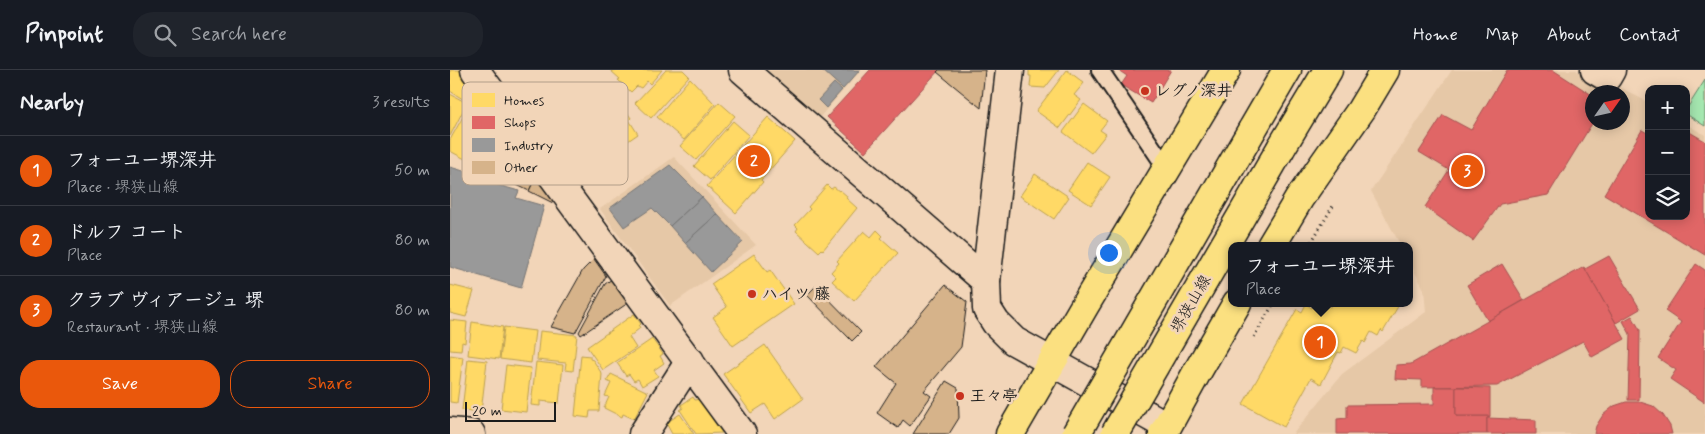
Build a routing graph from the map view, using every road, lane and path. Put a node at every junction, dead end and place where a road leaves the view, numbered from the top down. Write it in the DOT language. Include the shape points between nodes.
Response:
graph roads {
  1 [pos="475,70"];
  2 [pos="743,70"];
  3 [pos="1010,70"];
  4 [pos="1100,70"];
  5 [pos="1226,70"];
  6 [pos="1288,70"];
  7 [pos="1328,70"];
  8 [pos="1385,70"];
  9 [pos="1595,70"];
  10 [pos="1611,70"];
  11 [pos="484,82"];
  12 [pos="1167,169"];
  13 [pos="560,185"];
  14 [pos="1273,242"];
  15 [pos="986,281"];
  16 [pos="1235,307"];
  17 [pos="690,361"];
  18 [pos="1052,362"];
  19 [pos="1165,430"];
  20 [pos="450,432"];
  21 [pos="471,434"];
  22 [pos="643,434"];
  23 [pos="742,434"];
  24 [pos="1010,434"];
  25 [pos="1076,434"];
  26 [pos="1115,434"];
  1 -- 11 [label="street"];
  2 -- 15 [label="street"];
  3 -- 15 [label="street"];
  4 -- 12 [label="lane"];
  5 -- 12 [label="main road"];
  6 -- 25 [label="main road, bridge"];
  7 -- 26 [label="main road, 堺狭山線, bridge"];
  8 -- 14 [label="main road"];
  9 -- 10 [label="street" via="1607,77"];
  12 -- 18 [label="main road"];
  13 -- 17 [label="street"];
  15 -- 18 [label="street" via="987,309 996,323 1014,340"];
  16 -- 19 [label="main road"];
  17 -- 22 [label="street"];
  17 -- 23 [label="street"];
  18 -- 19 [label="street"];
  18 -- 24 [label="main road"];
  20 -- 21 [label="street"];
}
